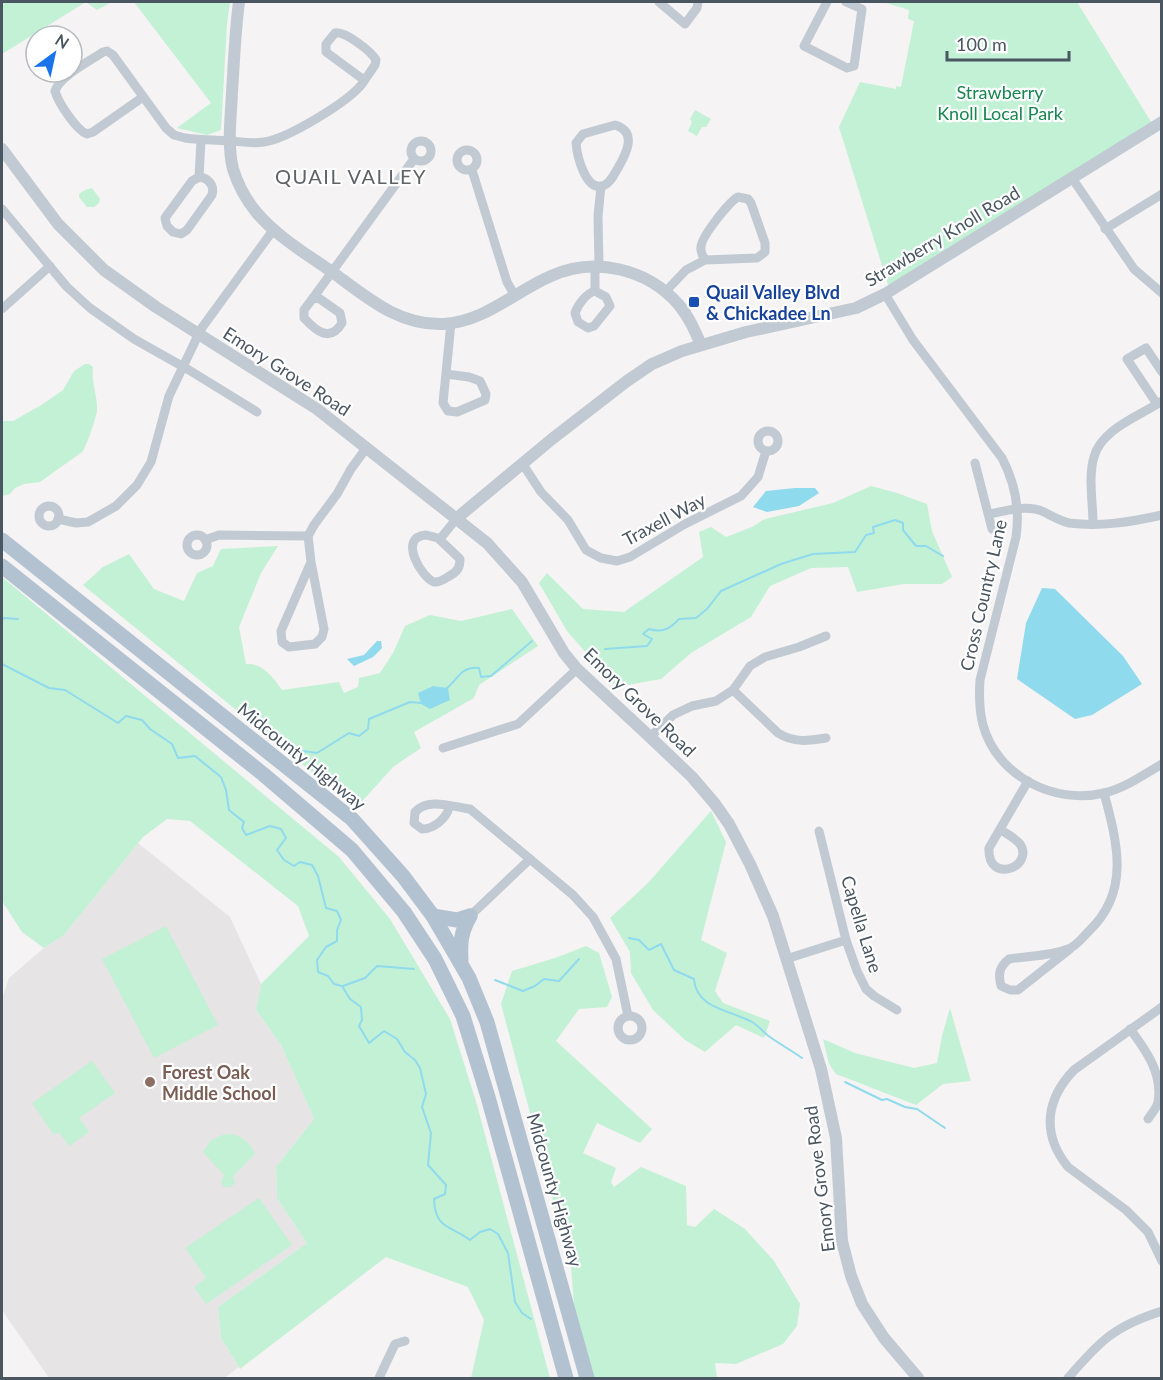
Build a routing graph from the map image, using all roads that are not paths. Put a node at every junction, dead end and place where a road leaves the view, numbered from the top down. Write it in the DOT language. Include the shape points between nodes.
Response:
graph roads {
  1 [pos="239,2"];
  2 [pos="659,2"];
  3 [pos="698,2"];
  4 [pos="826,2"];
  5 [pos="846,2"];
  6 [pos="364,80"];
  7 [pos="143,97"];
  8 [pos="1161,122"];
  9 [pos="201,140"];
  10 [pos="230,141"];
  11 [pos="2,149"];
  12 [pos="414,159"];
  13 [pos="472,170"];
  14 [pos="199,177"];
  15 [pos="1072,178"];
  16 [pos="601,186"];
  17 [pos="1161,194"];
  18 [pos="2,209"];
  19 [pos="274,229"];
  20 [pos="1105,229"];
  21 [pos="705,260"];
  22 [pos="50,266"];
  23 [pos="597,266"];
  24 [pos="332,272"];
  25 [pos="595,291"];
  26 [pos="665,292"];
  27 [pos="1161,293"];
  28 [pos="885,294"];
  29 [pos="515,296"];
  30 [pos="313,298"];
  31 [pos="2,309"];
  32 [pos="451,323"];
  33 [pos="198,334"];
  34 [pos="701,345"];
  35 [pos="183,366"];
  36 [pos="1161,372"];
  37 [pos="446,374"];
  38 [pos="1159,403"];
  39 [pos="257,412"];
  40 [pos="367,447"];
  41 [pos="766,451"];
  42 [pos="522,463"];
  43 [pos="975,463"];
  44 [pos="1017,509"];
  45 [pos="989,514"];
  46 [pos="1161,516"];
  47 [pos="457,518"];
  48 [pos="58,519"];
  49 [pos="1093,524"];
  50 [pos="992,529"];
  51 [pos="308,536"];
  52 [pos="440,539"];
  53 [pos="2,540"];
  54 [pos="205,540"];
  55 [pos="311,562"];
  56 [pos="2,566"];
  57 [pos="826,636"];
  58 [pos="577,669"];
  59 [pos="733,690"];
  60 [pos="650,736"];
  61 [pos="826,738"];
  62 [pos="443,748"];
  63 [pos="1161,764"];
  64 [pos="1028,782"];
  65 [pos="1104,793"];
  66 [pos="449,807"];
  67 [pos="1000,830"];
  68 [pos="819,831"];
  69 [pos="530,859"];
  70 [pos="433,916"];
  71 [pos="470,916"];
  72 [pos="846,940"];
  73 [pos="1070,949"];
  74 [pos="786,959"];
  75 [pos="462,963"];
  76 [pos="1161,1007"];
  77 [pos="897,1010"];
  78 [pos="628,1016"];
  79 [pos="1130,1029"];
  80 [pos="1148,1119"];
  81 [pos="1161,1261"];
  82 [pos="1161,1311"];
  83 [pos="405,1341"];
  84 [pos="379,1378"];
  85 [pos="567,1378"];
  86 [pos="587,1378"];
  87 [pos="918,1378"];
  88 [pos="1068,1378"];
  1 -- 10 [label="street"];
  2 -- 3 [label="street" via="685,24"];
  4 -- 5 [label="street" via="804,46 846,68 854,66 862,9"];
  6 -- 6 [label="street" via="376,63 374,56 345,34 336,33 326,44 326,52"];
  6 -- 10 [label="street" via="339,106 277,139 261,143"];
  7 -- 7 [label="street" via="87,135 78,128 55,91 64,79 106,51"];
  7 -- 9 [label="street" via="170,132"];
  8 -- 15 [label="street, Strawberry Knoll Road"];
  9 -- 10 [label="street"];
  9 -- 14 [label="street"];
  10 -- 19 [label="street" via="233,169 243,193"];
  11 -- 33 [label="street, Emory Grove Road" via="58,224 94,262"];
  12 -- 24 [label="street"];
  13 -- 29 [label="street" via="507,282"];
  14 -- 14 [label="street" via="166,217 167,226 176,233 187,230 212,195 210,182"];
  15 -- 20 [label="street"];
  15 -- 28 [label="street, Strawberry Knoll Road"];
  16 -- 16 [label="street" via="586,176 576,143 583,134 618,126 625,132 628,149 611,180"];
  16 -- 23 [label="street"];
  17 -- 20 [label="street"];
  18 -- 22 [label="street"];
  19 -- 24 [label="street"];
  19 -- 33 [label="street"];
  20 -- 27 [label="street" via="1134,269"];
  21 -- 21 [label="street" via="701,250 704,239 732,200 741,196 748,199 765,243 764,254 757,258"];
  21 -- 26 [label="street" via="683,272"];
  22 -- 31 [label="street"];
  22 -- 35 [label="street" via="79,299 106,320"];
  23 -- 25 [label="street"];
  23 -- 26 [label="street" via="636,275"];
  23 -- 29 [label="street" via="558,273"];
  24 -- 30 [label="street"];
  24 -- 32 [label="street" via="394,314 423,323"];
  26 -- 34 [label="street" via="686,314"];
  28 -- 34 [label="street, Strawberry Knoll Road" via="856,308"];
  28 -- 44 [label="street, Cross Country Lane" via="913,340 1002,459"];
  29 -- 32 [label="street" via="479,316"];
  30 -- 30 [label="street" via="304,310 304,318 323,333 335,332 342,322 340,313"];
  32 -- 37 [label="street"];
  33 -- 35 [label="street"];
  33 -- 40 [label="street, Emory Grove Road" via="317,409"];
  34 -- 42 [label="street, Strawberry Knoll Road" via="663,358 639,372"];
  35 -- 39 [label="street"];
  35 -- 48 [label="street" via="166,404 149,465 132,490 116,506 88,522"];
  36 -- 38 [label="street" via="1146,348 1127,359"];
  37 -- 37 [label="street" via="443,403 448,411 457,412 485,400 485,389 478,380"];
  38 -- 49 [label="street" via="1117,428 1098,447 1092,468"];
  40 -- 47 [label="street, Emory Grove Road"];
  40 -- 51 [label="street"];
  41 -- 42 [label="street, Traxell Way" via="760,475 741,496 630,557 613,561 594,556 584,548 568,520 541,492"];
  42 -- 47 [label="street, Strawberry Knoll Road"];
  43 -- 45 [label="street, Cross Country Lane"];
  44 -- 45 [label="street"];
  44 -- 49 [label="street" via="1035,509 1068,523"];
  44 -- 64 [label="street, Cross Country Lane" via="1016,537 986,653 979,703 994,749 1011,770"];
  45 -- 50 [label="street, Cross Country Lane"];
  46 -- 49 [label="street" via="1129,523"];
  47 -- 52 [label="street"];
  47 -- 58 [label="street, Emory Grove Road" via="514,571"];
  51 -- 54 [label="street" via="219,535"];
  51 -- 55 [label="street"];
  52 -- 52 [label="street" via="421,535 412,547 427,577 435,582 454,573 460,563 458,555"];
  53 -- 70 [label="main road, Midcounty Highway" via="352,819"];
  55 -- 55 [label="street" via="324,634 315,644 289,647 282,642 281,631"];
  56 -- 85 [label="main road" via="352,850 404,912 435,959 463,1016"];
  57 -- 59 [label="street" via="765,657 750,666"];
  58 -- 60 [label="street, Emory Grove Road"];
  58 -- 62 [label="street" via="518,724"];
  59 -- 60 [label="street" via="716,701 673,715"];
  59 -- 61 [label="street" via="785,738"];
  60 -- 74 [label="street, Emory Grove Road" via="692,777 729,824 772,916"];
  63 -- 65 [label="street, Cross Country Lane"];
  64 -- 65 [label="street, Cross Country Lane" via="1064,795"];
  64 -- 67 [label="street"];
  65 -- 73 [label="street" via="1116,839 1118,869 1107,907 1092,929"];
  66 -- 69 [label="street" via="474,810"];
  67 -- 67 [label="street" via="989,857 999,869 1008,870 1022,860 1023,853 1015,839"];
  68 -- 72 [label="street, Capella Lane"];
  69 -- 71 [label="street"];
  69 -- 78 [label="street" via="573,895 603,933 616,959"];
  70 -- 71 [label="main road" via="457,920"];
  70 -- 75 [label="main road, Midcounty Highway"];
  71 -- 75 [label="main road" via="459,940"];
  72 -- 74 [label="street"];
  72 -- 77 [label="street, Capella Lane" via="866,989"];
  73 -- 73 [label="street" via="1009,959 999,972 1001,986 1018,990"];
  74 -- 87 [label="street, Emory Grove Road" via="830,1105 836,1138 842,1241 851,1276 862,1304 884,1338"];
  75 -- 86 [label="main road, Midcounty Highway" via="487,1022"];
  76 -- 79 [label="street"];
  79 -- 80 [label="street" via="1158,1071 1158,1102"];
  79 -- 81 [label="street" via="1063,1081 1050,1113 1052,1140 1068,1167 1126,1210 1148,1232"];
  82 -- 88 [label="street" via="1104,1338"];
  83 -- 84 [label="street" via="394,1344"];
}
